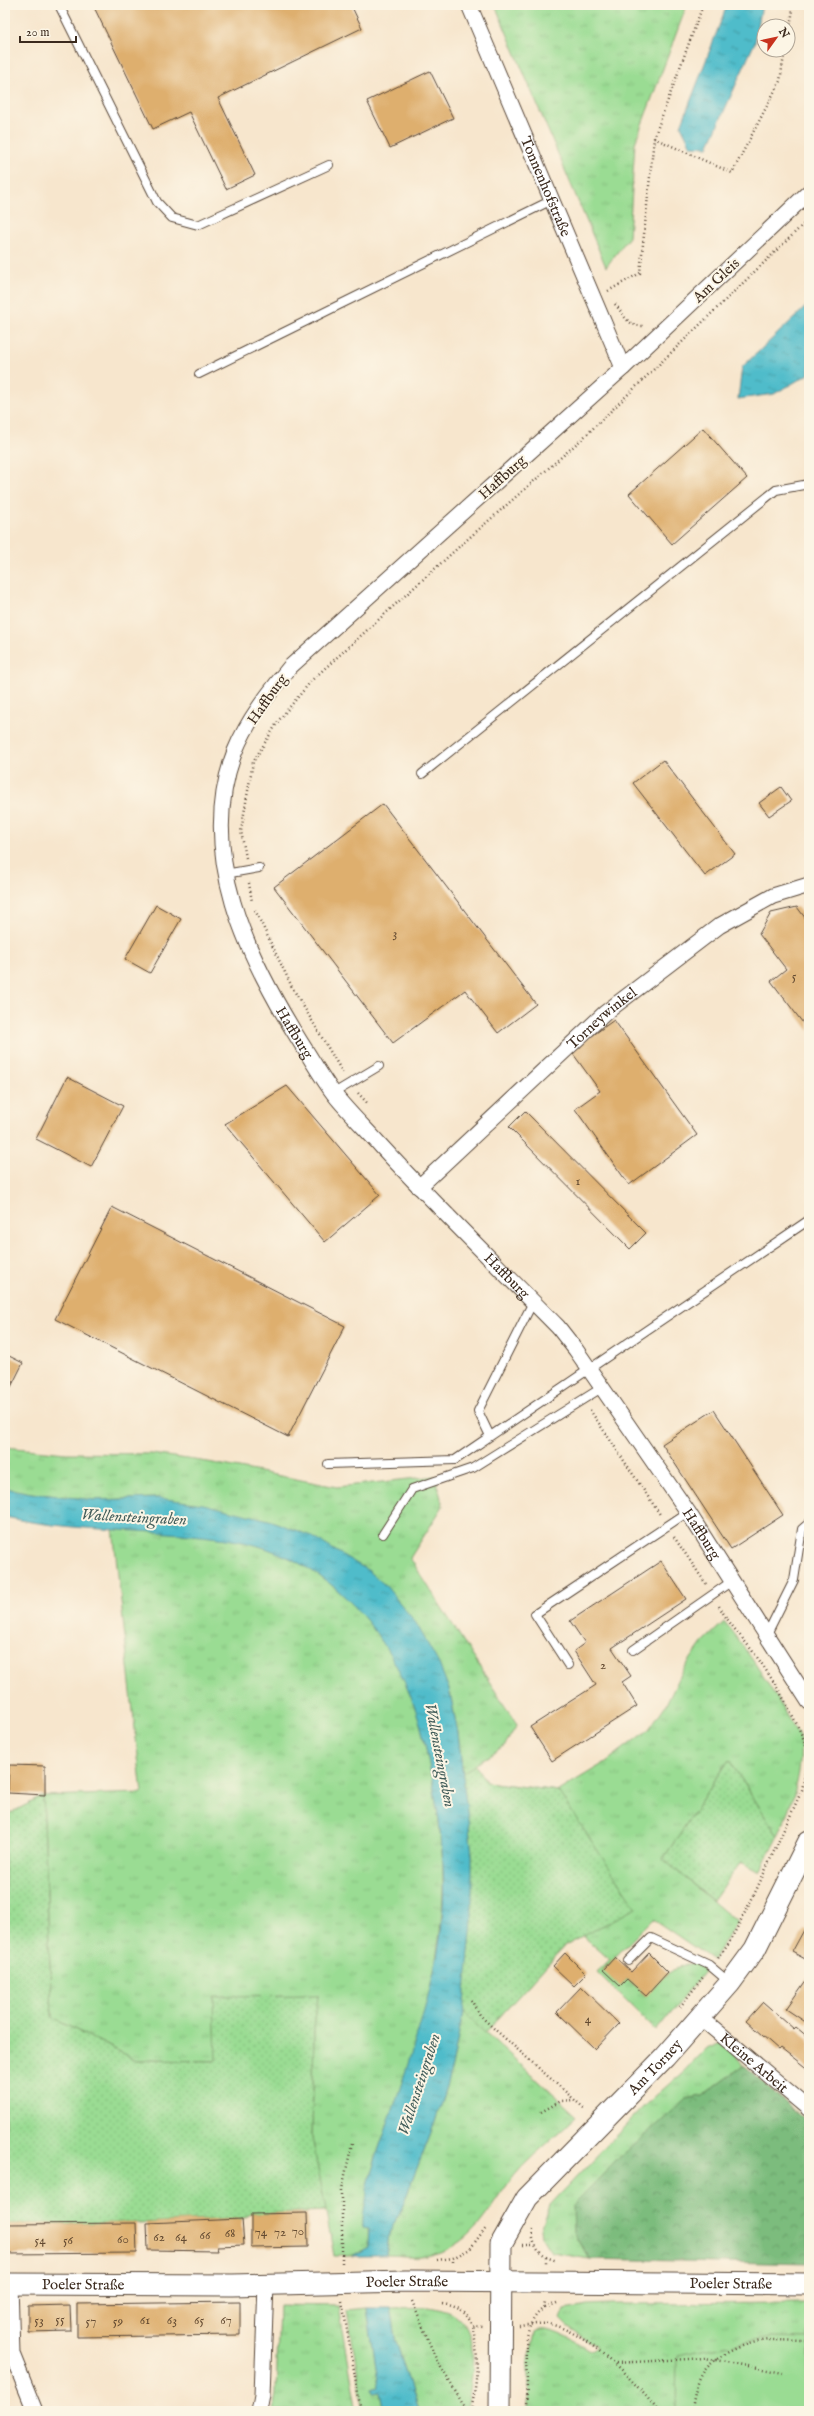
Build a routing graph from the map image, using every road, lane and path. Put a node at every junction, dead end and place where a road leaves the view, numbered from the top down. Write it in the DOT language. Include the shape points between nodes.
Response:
graph roads {
  1 [pos="59,5"];
  2 [pos="469,5"];
  3 [pos="703,5"];
  4 [pos="794,5"];
  5 [pos="791,18"];
  6 [pos="784,58"];
  7 [pos="654,138"];
  8 [pos="329,165"];
  9 [pos="809,192"];
  10 [pos="552,200"];
  11 [pos="809,219"];
  12 [pos="604,284"];
  13 [pos="607,291"];
  14 [pos="674,320"];
  15 [pos="648,326"];
  16 [pos="688,337"];
  17 [pos="623,368"];
  18 [pos="199,374"];
  19 [pos="809,484"];
  20 [pos="422,774"];
  21 [pos="259,868"];
  22 [pos="247,870"];
  23 [pos="224,874"];
  24 [pos="809,885"];
  25 [pos="379,1066"];
  26 [pos="350,1085"];
  27 [pos="334,1094"];
  28 [pos="370,1107"];
  29 [pos="418,1187"];
  30 [pos="809,1220"];
  31 [pos="534,1302"];
  32 [pos="590,1368"];
  33 [pos="603,1387"];
  34 [pos="583,1399"];
  35 [pos="490,1436"];
  36 [pos="328,1464"];
  37 [pos="688,1512"];
  38 [pos="809,1523"];
  39 [pos="667,1526"];
  40 [pos="383,1534"];
  41 [pos="732,1581"];
  42 [pos="713,1595"];
  43 [pos="766,1636"];
  44 [pos="633,1650"];
  45 [pos="568,1665"];
  46 [pos="809,1702"];
  47 [pos="809,1753"];
  48 [pos="809,1841"];
  49 [pos="628,1961"];
  50 [pos="712,1966"];
  51 [pos="730,1983"];
  52 [pos="471,2000"];
  53 [pos="678,2010"];
  54 [pos="700,2017"];
  55 [pos="574,2100"];
  56 [pos="809,2110"];
  57 [pos="588,2111"];
  58 [pos="541,2112"];
  59 [pos="352,2143"];
  60 [pos="534,2223"];
  61 [pos="342,2263"];
  62 [pos="546,2282"];
  63 [pos="501,2283"];
  64 [pos="8,2284"];
  65 [pos="266,2284"];
  66 [pos="809,2284"];
  67 [pos="342,2301"];
  68 [pos="412,2301"];
  69 [pos="451,2304"];
  70 [pos="472,2325"];
  71 [pos="531,2325"];
  72 [pos="500,2326"];
  73 [pos="809,2341"];
  74 [pos="716,2360"];
  75 [pos="616,2363"];
  76 [pos="783,2373"];
  77 [pos="35,2411"];
  78 [pos="258,2411"];
  79 [pos="361,2411"];
  80 [pos="467,2411"];
  81 [pos="471,2411"];
  82 [pos="500,2411"];
  83 [pos="526,2411"];
  84 [pos="658,2411"];
  85 [pos="692,2411"];
  1 -- 8 [label="lane" via="157,202 172,218 198,225"];
  2 -- 10 [label="street, Tonnenhofstraße"];
  3 -- 7 [label="path"];
  4 -- 5 [label="path"];
  6 -- 7 [label="path" via="780,81 732,173"];
  7 -- 13 [label="path" via="640,273"];
  9 -- 14 [label="street, Am Gleis"];
  10 -- 17 [label="street, Tonnenhofstraße"];
  10 -- 18 [label="lane"];
  11 -- 16 [label="path"];
  12 -- 13 [label="path"];
  13 -- 15 [label="path" via="629,323 633,326"];
  14 -- 16 [label="path"];
  14 -- 17 [label="street, Am Gleis"];
  16 -- 22 [label="path" via="583,438 312,680 279,720 253,762 242,832"];
  17 -- 23 [label="street, Haffburg" via="285,673 257,708 235,751 226,786 220,829"];
  19 -- 20 [label="lane" via="776,490"];
  21 -- 22 [label="lane"];
  22 -- 23 [label="lane"];
  22 -- 26 [label="path" via="252,904 292,988"];
  23 -- 27 [label="street, Haffburg" via="235,915 278,1007"];
  24 -- 29 [label="street, Torneywinkel" via="773,896 719,926 605,1013"];
  25 -- 26 [label="lane"];
  26 -- 27 [label="lane"];
  26 -- 28 [label="path"];
  27 -- 29 [label="street, Haffburg"];
  29 -- 31 [label="street, Haffburg"];
  30 -- 32 [label="lane"];
  31 -- 32 [label="street, Haffburg" via="558,1327"];
  31 -- 35 [label="lane" via="478,1411"];
  32 -- 33 [label="street, Haffburg"];
  32 -- 35 [label="lane"];
  33 -- 34 [label="lane"];
  33 -- 37 [label="street, Haffburg"];
  34 -- 39 [label="path"];
  34 -- 40 [label="lane" via="473,1468 412,1489"];
  35 -- 36 [label="lane" via="455,1460"];
  37 -- 39 [label="lane"];
  37 -- 41 [label="street, Haffburg"];
  38 -- 43 [label="lane" via="802,1529 794,1580"];
  39 -- 42 [label="path"];
  39 -- 45 [label="lane" via="535,1614"];
  41 -- 42 [label="lane"];
  41 -- 43 [label="street, Haffburg"];
  42 -- 44 [label="lane"];
  42 -- 47 [label="path" via="727,1620 763,1666 799,1727"];
  43 -- 46 [label="street, Haffburg"];
  47 -- 50 [label="path" via="802,1790 754,1895 728,1945"];
  48 -- 51 [label="street, Am Torney" via="755,1948"];
  49 -- 50 [label="lane" via="651,1938"];
  50 -- 51 [label="lane"];
  50 -- 53 [label="path"];
  51 -- 54 [label="street, Am Torney"];
  52 -- 55 [label="path" via="480,2015 491,2026"];
  54 -- 56 [label="street, Kleine Arbeit"];
  54 -- 63 [label="street, Am Torney" via="660,2062 526,2198 501,2244"];
  55 -- 57 [label="path"];
  55 -- 58 [label="path" via="561,2101"];
  59 -- 61 [label="path" via="342,2188"];
  60 -- 62 [label="path" via="532,2234 535,2246 539,2254 546,2258"];
  62 -- 63 [label="street, Poeler Straße"];
  62 -- 66 [label="street, Poeler Straße"];
  62 -- 71 [label="path" via="544,2308 536,2314"];
  63 -- 65 [label="street, Poeler Straße" via="406,2281"];
  63 -- 72 [label="street, Am Torney"];
  64 -- 65 [label="street, Poeler Straße"];
  64 -- 77 [label="street" via="12,2354"];
  65 -- 78 [label="street" via="262,2395"];
  67 -- 79 [label="path"];
  68 -- 80 [label="path" via="436,2359"];
  69 -- 70 [label="path" via="464,2310 469,2315"];
  70 -- 72 [label="path"];
  70 -- 81 [label="path" via="479,2356"];
  71 -- 75 [label="path" via="550,2324 573,2334"];
  71 -- 83 [label="path" via="524,2348"];
  72 -- 82 [label="street, Am Torney"];
  73 -- 74 [label="path" via="764,2341 739,2347"];
  74 -- 75 [label="path" via="688,2358"];
  74 -- 76 [label="path"];
  74 -- 85 [label="path" via="704,2371 693,2400"];
  75 -- 84 [label="path"];
}
